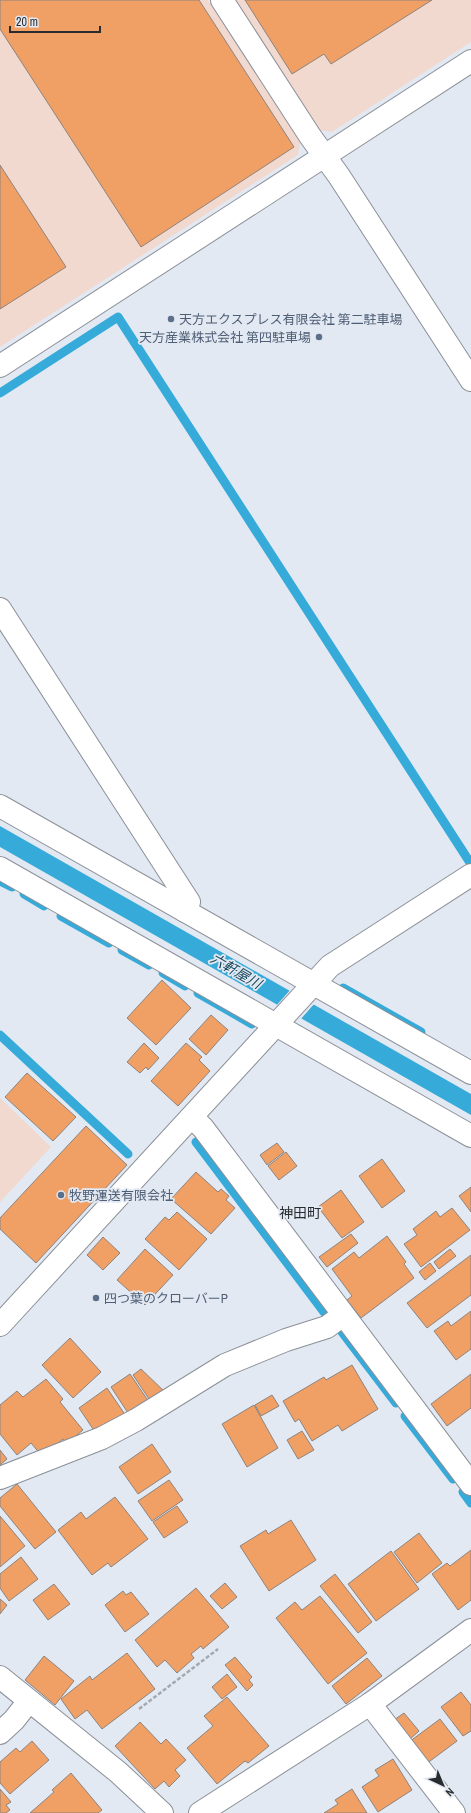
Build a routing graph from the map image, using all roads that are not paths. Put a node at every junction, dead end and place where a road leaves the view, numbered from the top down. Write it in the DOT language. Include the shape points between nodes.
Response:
graph roads {
  1 [pos="222,0"];
  2 [pos="471,61"];
  3 [pos="325,156"];
  4 [pos="0,366"];
  5 [pos="471,380"];
  6 [pos="0,609"];
  7 [pos="0,806"];
  8 [pos="0,868"];
  9 [pos="471,876"];
  10 [pos="185,911"];
  11 [pos="312,987"];
  12 [pos="279,1023"];
  13 [pos="471,1073"];
  14 [pos="192,1117"];
  15 [pos="471,1136"];
  16 [pos="343,1314"];
  17 [pos="1,1323"];
  18 [pos="0,1478"];
  19 [pos="471,1484"];
  20 [pos="471,1630"];
  21 [pos="0,1677"];
  22 [pos="29,1701"];
  23 [pos="370,1704"];
  24 [pos="0,1733"];
  25 [pos="162,1813"];
  26 [pos="200,1813"];
  27 [pos="454,1813"];
  1 -- 3 [label="street"];
  2 -- 3 [label="street"];
  3 -- 4 [label="street"];
  3 -- 5 [label="street"];
  6 -- 10 [label="street" via="189,902"];
  7 -- 10 [label="street"];
  8 -- 12 [label="street"];
  9 -- 11 [label="street" via="330,966"];
  10 -- 11 [label="street"];
  11 -- 12 [label="street"];
  11 -- 13 [label="street"];
  12 -- 14 [label="street"];
  12 -- 15 [label="street"];
  14 -- 16 [label="street" via="203,1128"];
  14 -- 17 [label="street"];
  16 -- 18 [label="street" via="326,1327 225,1365 102,1438"];
  16 -- 19 [label="street"];
  20 -- 23 [label="street"];
  21 -- 22 [label="street"];
  22 -- 24 [label="street"];
  22 -- 25 [label="street" via="118,1772"];
  23 -- 26 [label="street"];
  23 -- 27 [label="street"];
}
